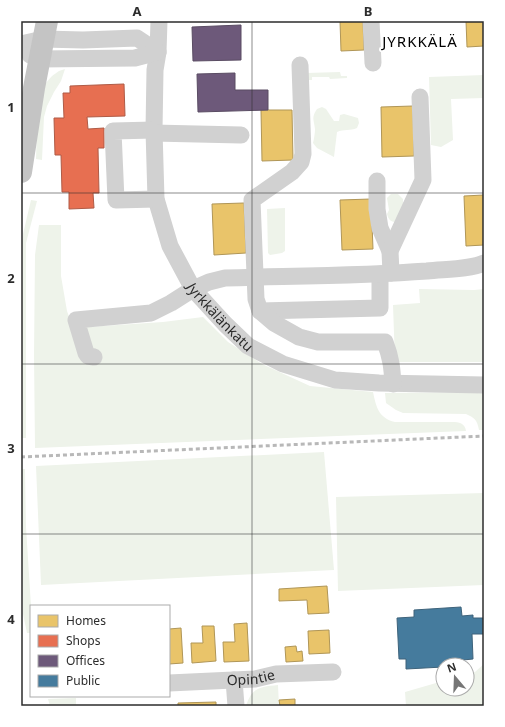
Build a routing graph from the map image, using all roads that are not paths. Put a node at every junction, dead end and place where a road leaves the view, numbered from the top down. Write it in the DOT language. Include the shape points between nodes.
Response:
graph roads {
  1 [pos="159,21"];
  2 [pos="372,21"];
  3 [pos="38,43"];
  4 [pos="21,44"];
  5 [pos="158,52"];
  6 [pos="373,63"];
  7 [pos="300,65"];
  8 [pos="420,98"];
  9 [pos="153,132"];
  10 [pos="241,135"];
  11 [pos="22,164"];
  12 [pos="377,181"];
  13 [pos="156,199"];
  14 [pos="390,251"];
  15 [pos="484,263"];
  16 [pos="385,274"];
  17 [pos="255,277"];
  18 [pos="193,289"];
  19 [pos="260,311"];
  20 [pos="94,357"];
  21 [pos="393,384"];
  22 [pos="484,385"];
  23 [pos="333,672"];
  24 [pos="234,680"];
  25 [pos="170,683"];
  26 [pos="236,706"];
  1 -- 5 [label="street, Jyrkkälänkatu"];
  2 -- 6 [label="street"];
  3 -- 4 [label="street"];
  3 -- 5 [label="street" via="135,58"];
  3 -- 11 [label="main road"];
  5 -- 9 [label="street, Jyrkkälänkatu"];
  7 -- 17 [label="street" via="303,154 301,162 292,172 252,200"];
  8 -- 14 [label="street" via="423,180"];
  9 -- 10 [label="street"];
  9 -- 13 [label="street, Jyrkkälänkatu"];
  9 -- 13 [label="street" via="113,131 116,200"];
  12 -- 14 [label="street" via="377,213 380,228"];
  13 -- 18 [label="street, Jyrkkälänkatu" via="170,246"];
  14 -- 16 [label="street"];
  15 -- 16 [label="street" via="463,268"];
  16 -- 17 [label="street"];
  16 -- 19 [label="street" via="380,308"];
  17 -- 18 [label="street" via="225,278"];
  17 -- 19 [label="street" via="256,299"];
  18 -- 20 [label="street" via="151,313 76,320 86,353"];
  18 -- 21 [label="street, Jyrkkälänkatu" via="248,346 283,364 335,380"];
  19 -- 21 [label="street" via="274,323 299,337 318,342 385,342 392,366"];
  21 -- 22 [label="street, Jyrkkälänkatu"];
  23 -- 24 [label="street, Opintie" via="276,674"];
  24 -- 25 [label="street, Opintie"];
  24 -- 26 [label="street"];
}
